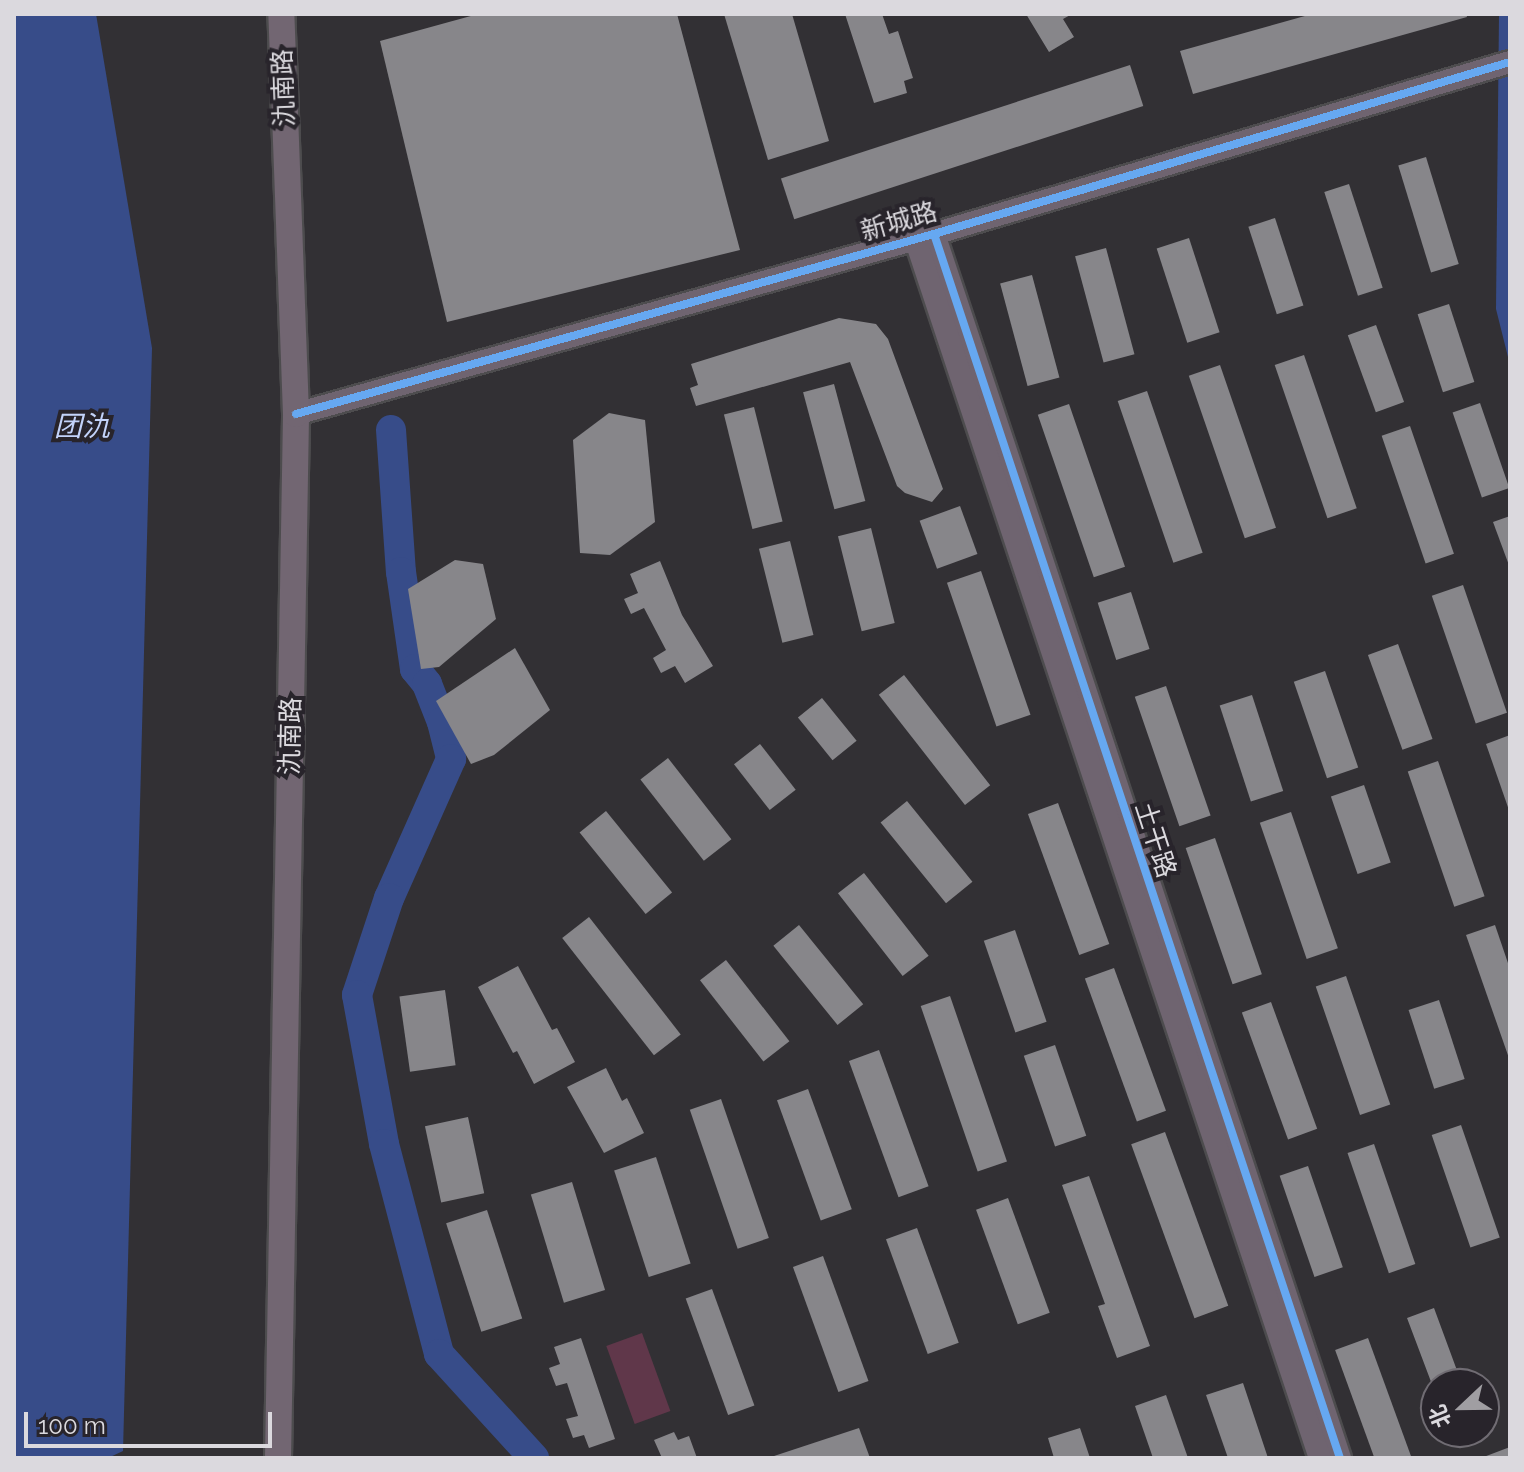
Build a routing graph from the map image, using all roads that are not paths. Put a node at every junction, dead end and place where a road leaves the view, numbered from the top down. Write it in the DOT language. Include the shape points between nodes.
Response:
graph roads {
  1 [pos="281,14"];
  2 [pos="1510,62"];
  3 [pos="924,236"];
  4 [pos="296,414"];
  5 [pos="278,1458"];
  6 [pos="1320,1458"];
  7 [pos="1340,1458"];
  1 -- 4 [label="main road, 氿南路"];
  2 -- 3 [label="street, 新城路"];
  3 -- 4 [label="street, 新城路"];
  3 -- 6 [label="street, 土干路"];
  3 -- 7 [label="street, 土干路"];
  4 -- 5 [label="main road, 氿南路"];
}
